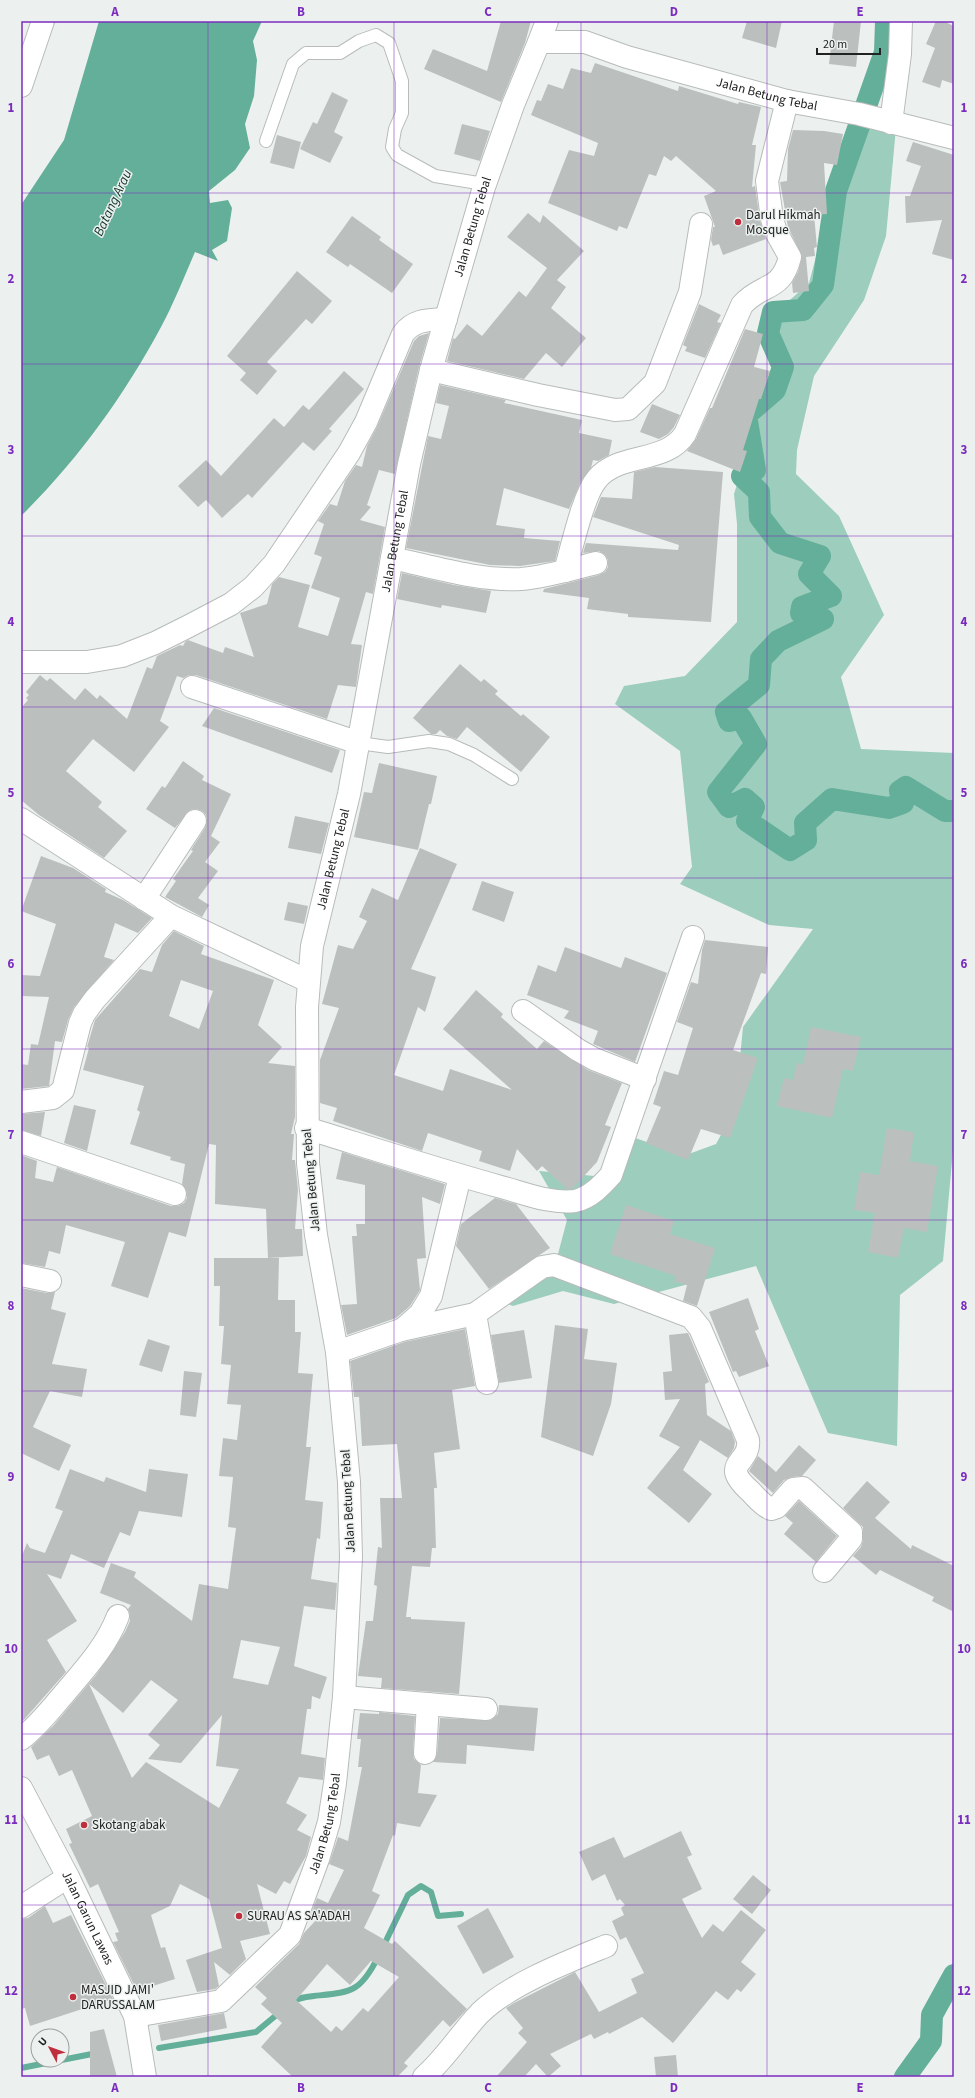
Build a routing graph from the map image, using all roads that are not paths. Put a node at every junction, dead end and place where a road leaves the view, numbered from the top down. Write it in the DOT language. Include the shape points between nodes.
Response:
graph roads {
  1 [pos="43,21"];
  2 [pos="547,21"];
  3 [pos="901,21"];
  4 [pos="539,42"];
  5 [pos="21,86"];
  6 [pos="787,100"];
  7 [pos="886,121"];
  8 [pos="954,138"];
  9 [pos="266,141"];
  10 [pos="484,186"];
  11 [pos="701,224"];
  12 [pos="446,318"];
  13 [pos="431,370"];
  14 [pos="392,558"];
  15 [pos="596,563"];
  16 [pos="565,571"];
  17 [pos="21,662"];
  18 [pos="192,686"];
  19 [pos="359,743"];
  20 [pos="512,779"];
  21 [pos="21,818"];
  22 [pos="195,821"];
  23 [pos="144,899"];
  24 [pos="170,916"];
  25 [pos="693,936"];
  26 [pos="308,981"];
  27 [pos="523,1011"];
  28 [pos="645,1079"];
  29 [pos="21,1102"];
  30 [pos="306,1128"];
  31 [pos="21,1142"];
  32 [pos="460,1176"];
  33 [pos="175,1194"];
  34 [pos="21,1275"];
  35 [pos="50,1281"];
  36 [pos="475,1314"];
  37 [pos="401,1330"];
  38 [pos="337,1352"];
  39 [pos="487,1383"];
  40 [pos="824,1572"];
  41 [pos="118,1616"];
  42 [pos="344,1697"];
  43 [pos="428,1704"];
  44 [pos="486,1709"];
  45 [pos="21,1739"];
  46 [pos="425,1753"];
  47 [pos="21,1788"];
  48 [pos="68,1877"];
  49 [pos="21,1907"];
  50 [pos="606,1946"];
  51 [pos="135,2016"];
  52 [pos="145,2077"];
  53 [pos="424,2077"];
  1 -- 5 [label="street"];
  2 -- 4 [label="street"];
  3 -- 7 [label="street" via="900,54"];
  4 -- 6 [label="street, Jalan Betung Tebal" via="585,42 627,57"];
  4 -- 10 [label="street, Jalan Betung Tebal"];
  6 -- 7 [label="street, Jalan Betung Tebal"];
  6 -- 16 [label="street" via="768,181 772,219 790,257 786,272 779,281 749,297 742,305 685,434 678,443 673,447 614,466 592,485"];
  7 -- 8 [label="street, Jalan Betung Tebal"];
  9 -- 10 [label="lane" via="293,64 306,53 340,53 359,41 376,35 389,43 402,81 402,113 395,129 392,147 397,155 435,176"];
  10 -- 12 [label="street, Jalan Betung Tebal"];
  11 -- 13 [label="street" via="690,292 655,383 628,408 615,410"];
  12 -- 13 [label="street, Jalan Betung Tebal"];
  12 -- 17 [label="street" via="411,324 403,334 366,422 342,466 274,564 243,595 231,604 155,643 122,656 87,662"];
  13 -- 14 [label="street, Jalan Betung Tebal" via="409,464"];
  14 -- 16 [label="street" via="501,579 523,579"];
  14 -- 19 [label="street, Jalan Betung Tebal"];
  15 -- 16 [label="street"];
  18 -- 19 [label="street"];
  19 -- 20 [label="lane" via="388,747 428,741 449,744 474,755"];
  19 -- 26 [label="street, Jalan Betung Tebal" via="334,860 312,946"];
  21 -- 23 [label="street"];
  22 -- 23 [label="street"];
  23 -- 24 [label="street"];
  24 -- 26 [label="street"];
  24 -- 29 [label="street" via="84,1014 63,1090 53,1098"];
  25 -- 28 [label="street"];
  26 -- 30 [label="street, Jalan Betung Tebal"];
  27 -- 28 [label="street" via="594,1059"];
  28 -- 32 [label="street" via="611,1174 590,1194 577,1200 552,1201"];
  30 -- 32 [label="street"];
  30 -- 38 [label="street, Jalan Betung Tebal" via="310,1192"];
  31 -- 33 [label="street"];
  32 -- 37 [label="street" via="431,1296 420,1314"];
  34 -- 35 [label="street"];
  36 -- 37 [label="street"];
  36 -- 39 [label="street"];
  36 -- 40 [label="street" via="536,1271 554,1265 691,1317 700,1328 748,1440 747,1449 737,1466 736,1472 740,1482 771,1509 777,1507 792,1489 803,1488 851,1532 851,1539"];
  37 -- 38 [label="street"];
  38 -- 42 [label="street, Jalan Betung Tebal" via="349,1482 351,1557"];
  41 -- 45 [label="street" via="111,1635 96,1656 43,1719"];
  42 -- 43 [label="street"];
  42 -- 51 [label="street, Jalan Betung Tebal" via="329,1822 290,1935 221,2001"];
  43 -- 44 [label="street"];
  43 -- 46 [label="street"];
  47 -- 48 [label="street, Jalan Garun Lawas"];
  48 -- 49 [label="street"];
  48 -- 51 [label="street, Jalan Garun Lawas"];
  50 -- 53 [label="street" via="556,1967 499,1998 480,2013"];
  51 -- 52 [label="street, Jalan Garun Lawas"];
}
